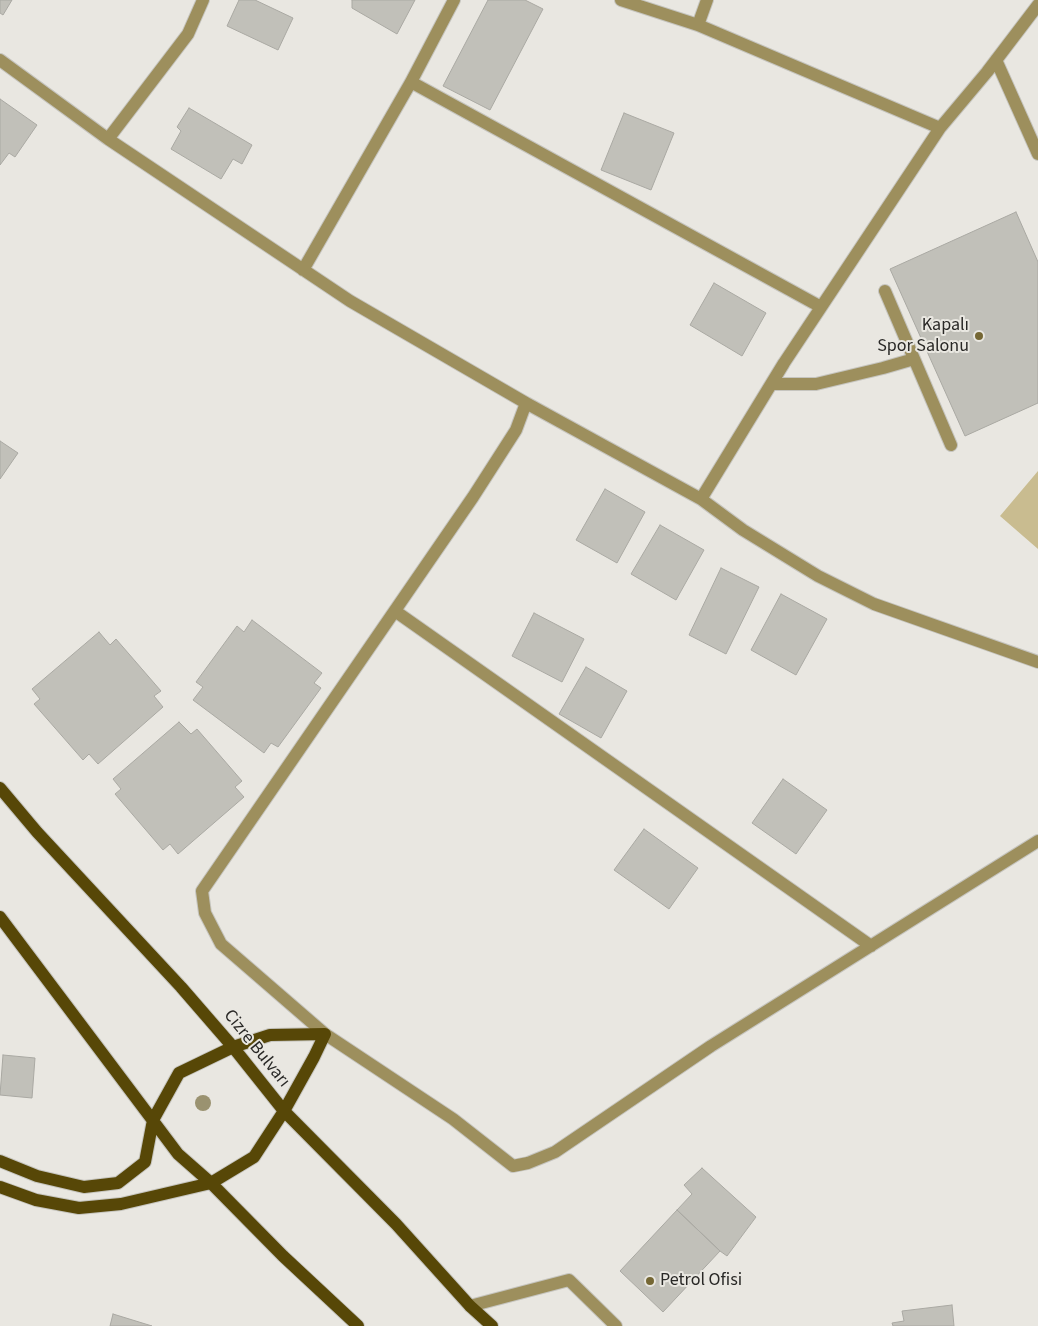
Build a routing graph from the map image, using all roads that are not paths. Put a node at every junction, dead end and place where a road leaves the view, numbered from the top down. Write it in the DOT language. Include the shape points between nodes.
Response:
graph roads {
  1 [pos="203,0"];
  2 [pos="454,0"];
  3 [pos="621,0"];
  4 [pos="707,0"];
  5 [pos="1038,4"];
  6 [pos="698,25"];
  7 [pos="0,60"];
  8 [pos="996,60"];
  9 [pos="410,82"];
  10 [pos="940,128"];
  11 [pos="108,139"];
  12 [pos="1038,154"];
  13 [pos="303,270"];
  14 [pos="885,291"];
  15 [pos="821,307"];
  16 [pos="914,359"];
  17 [pos="772,384"];
  18 [pos="526,403"];
  19 [pos="951,445"];
  20 [pos="701,498"];
  21 [pos="395,611"];
  22 [pos="1038,662"];
  23 [pos="0,788"];
  24 [pos="1038,840"];
  25 [pos="0,917"];
  26 [pos="871,946"];
  27 [pos="325,1034"];
  28 [pos="233,1047"];
  29 [pos="284,1111"];
  30 [pos="153,1120"];
  31 [pos="0,1161"];
  32 [pos="211,1183"];
  33 [pos="0,1187"];
  34 [pos="470,1306"];
  35 [pos="358,1326"];
  36 [pos="492,1326"];
  37 [pos="616,1326"];
  1 -- 11 [label="street" via="188,34"];
  2 -- 9 [label="street"];
  3 -- 6 [label="street"];
  4 -- 6 [label="street"];
  5 -- 8 [label="street"];
  6 -- 10 [label="street"];
  7 -- 11 [label="street"];
  8 -- 10 [label="street"];
  8 -- 12 [label="street"];
  9 -- 13 [label="street"];
  9 -- 15 [label="street"];
  10 -- 15 [label="street"];
  11 -- 13 [label="street"];
  13 -- 18 [label="street" via="350,301"];
  14 -- 16 [label="street"];
  15 -- 17 [label="street"];
  16 -- 17 [label="street" via="816,384"];
  16 -- 19 [label="street"];
  17 -- 20 [label="street"];
  18 -- 20 [label="street"];
  18 -- 21 [label="street" via="516,430"];
  20 -- 22 [label="street" via="743,530 818,576 866,600"];
  21 -- 26 [label="street"];
  21 -- 27 [label="street" via="202,891 206,913 221,944"];
  23 -- 28 [label="main road, Cizre Bulvarı"];
  24 -- 26 [label="street"];
  25 -- 30 [label="main road"];
  26 -- 27 [label="street" via="711,1046 555,1152 513,1166 453,1119"];
  27 -- 28 [label="main road" via="270,1034"];
  27 -- 29 [label="main road"];
  28 -- 29 [label="main road, Cizre Bulvarı"];
  28 -- 30 [label="main road" via="179,1073"];
  29 -- 32 [label="main road" via="254,1157"];
  29 -- 34 [label="main road, Cizre Bulvarı" via="396,1224"];
  30 -- 31 [label="main road" via="146,1162 118,1182 84,1188 37,1176"];
  30 -- 32 [label="main road" via="178,1154"];
  32 -- 33 [label="main road" via="121,1204 79,1208 36,1200"];
  32 -- 35 [label="main road"];
  34 -- 36 [label="main road, Cizre Bulvarı"];
  34 -- 37 [label="street" via="570,1280"];
}
